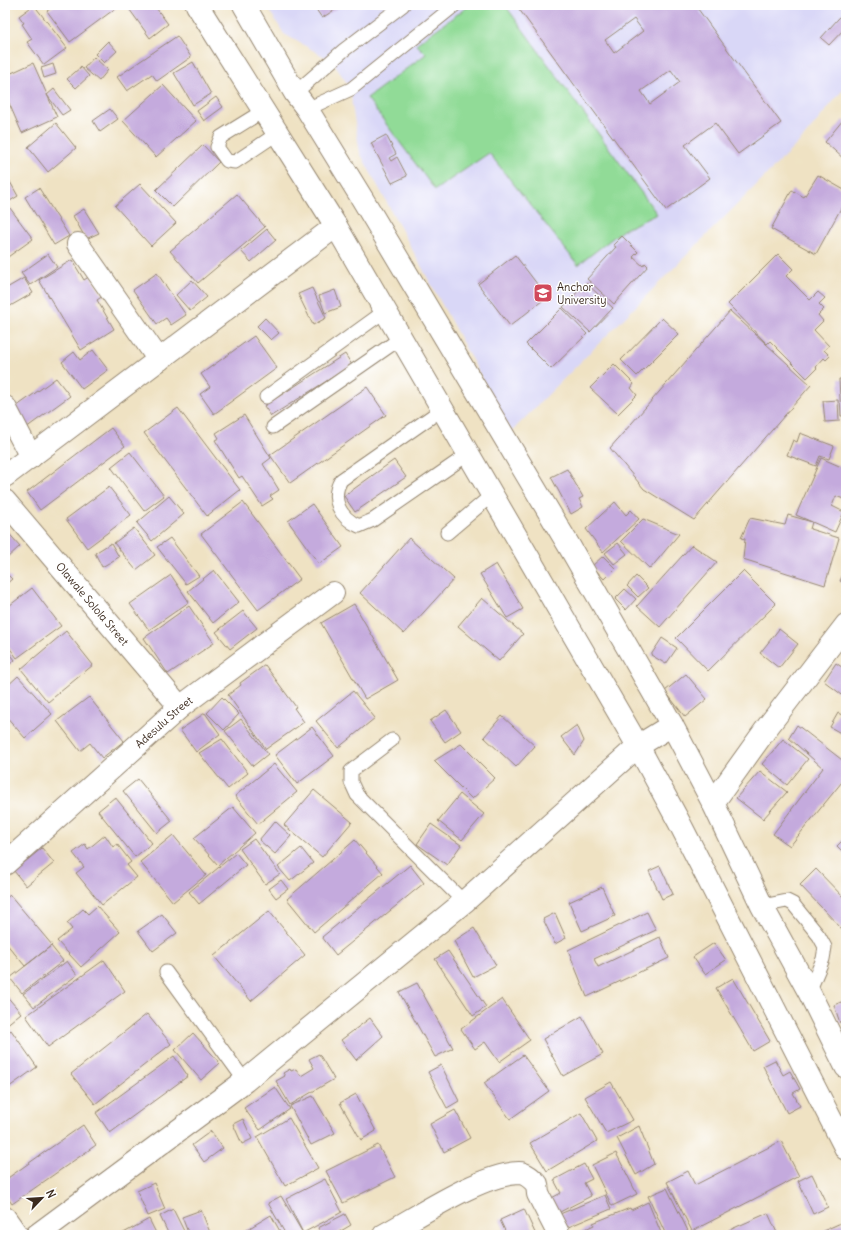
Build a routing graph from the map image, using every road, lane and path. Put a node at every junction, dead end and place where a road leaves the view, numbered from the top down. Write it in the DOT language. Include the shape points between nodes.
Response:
graph roads {
  1 [pos="197,5"];
  2 [pos="244,5"];
  3 [pos="403,5"];
  4 [pos="455,5"];
  5 [pos="301,101"];
  6 [pos="263,111"];
  7 [pos="278,134"];
  8 [pos="336,226"];
  9 [pos="78,244"];
  10 [pos="385,311"];
  11 [pos="401,338"];
  12 [pos="159,360"];
  13 [pos="266,397"];
  14 [pos="5,407"];
  15 [pos="441,410"];
  16 [pos="272,426"];
  17 [pos="467,455"];
  18 [pos="31,457"];
  19 [pos="5,476"];
  20 [pos="493,494"];
  21 [pos="5,501"];
  22 [pos="447,532"];
  23 [pos="333,593"];
  24 [pos="846,625"];
  25 [pos="180,707"];
  26 [pos="672,725"];
  27 [pos="392,740"];
  28 [pos="638,746"];
  29 [pos="713,803"];
  30 [pos="5,864"];
  31 [pos="464,902"];
  32 [pos="762,906"];
  33 [pos="166,972"];
  34 [pos="809,992"];
  35 [pos="846,1067"];
  36 [pos="245,1081"];
  37 [pos="846,1149"];
  38 [pos="5,1218"];
  39 [pos="16,1235"];
  40 [pos="37,1235"];
  41 [pos="384,1235"];
  42 [pos="559,1235"];
  1 -- 6 [label="street"];
  2 -- 5 [label="street"];
  3 -- 5 [label="lane" via="344,50"];
  4 -- 5 [label="lane" via="351,89"];
  5 -- 26 [label="street" via="568,544"];
  6 -- 7 [label="street"];
  6 -- 7 [label="lane" via="221,137 217,147 227,161 235,162"];
  7 -- 8 [label="street"];
  8 -- 10 [label="street"];
  8 -- 12 [label="street"];
  9 -- 12 [label="street"];
  10 -- 11 [label="street"];
  10 -- 13 [label="lane"];
  11 -- 15 [label="street"];
  11 -- 16 [label="lane"];
  12 -- 18 [label="street"];
  14 -- 18 [label="street"];
  15 -- 17 [label="street"];
  15 -- 17 [label="lane" via="341,480 335,490 336,502 348,521 358,526 373,520"];
  17 -- 20 [label="street"];
  18 -- 19 [label="street"];
  20 -- 22 [label="lane"];
  20 -- 28 [label="street"];
  21 -- 25 [label="street, Olawale Solola Street"];
  23 -- 25 [label="street, Adesulu Street"];
  24 -- 29 [label="street"];
  25 -- 30 [label="street, Adesulu Street"];
  26 -- 28 [label="street"];
  26 -- 29 [label="street"];
  27 -- 31 [label="lane" via="351,771 351,782 357,795"];
  28 -- 31 [label="street"];
  28 -- 37 [label="street"];
  29 -- 32 [label="street"];
  31 -- 36 [label="street"];
  32 -- 34 [label="street"];
  32 -- 34 [label="lane" via="787,901 793,904 819,936 825,947"];
  33 -- 36 [label="lane"];
  34 -- 35 [label="street"];
  36 -- 40 [label="street"];
  38 -- 39 [label="street"];
  41 -- 42 [label="street" via="485,1180 519,1173 537,1184 538,1194"];
}
